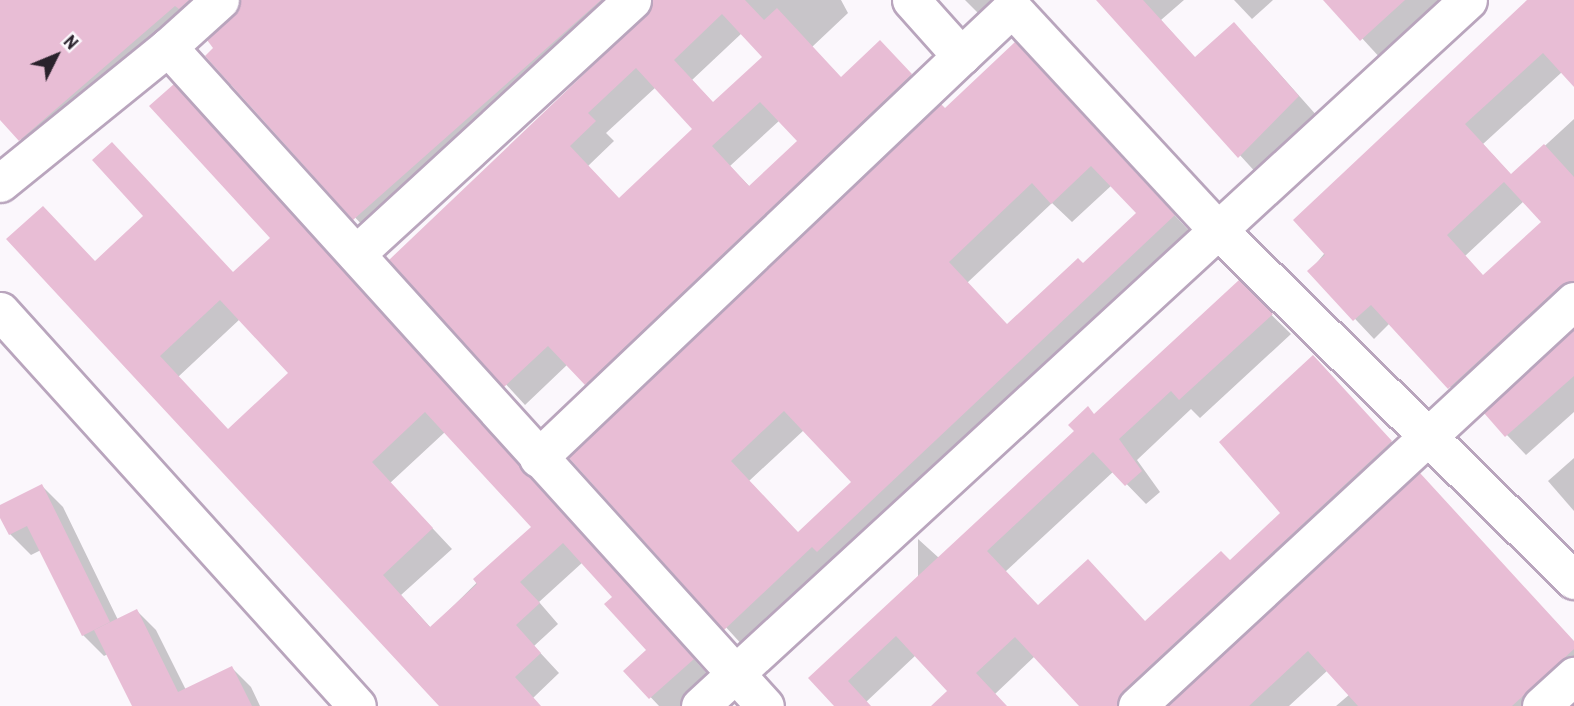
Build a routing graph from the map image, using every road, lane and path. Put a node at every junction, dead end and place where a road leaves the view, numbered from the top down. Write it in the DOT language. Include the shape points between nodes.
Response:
graph roads {
  1 [pos="220,0"];
  2 [pos="632,0"];
  3 [pos="911,0"];
  4 [pos="1468,0"];
  5 [pos="1016,4"];
  6 [pos="167,47"];
  7 [pos="961,56"];
  8 [pos="0,183"];
  9 [pos="1217,229"];
  10 [pos="356,254"];
  11 [pos="1574,301"];
  12 [pos="0,311"];
  13 [pos="1430,434"];
  14 [pos="538,458"];
  15 [pos="1574,580"];
  16 [pos="737,675"];
  17 [pos="1574,676"];
  18 [pos="357,706"];
  19 [pos="700,706"];
  20 [pos="765,706"];
  21 [pos="1137,706"];
  22 [pos="1541,706"];
  1 -- 6 [label="lane"];
  2 -- 10 [label="lane"];
  3 -- 7 [label="lane"];
  4 -- 9 [label="lane"];
  5 -- 7 [label="lane"];
  5 -- 9 [label="lane"];
  6 -- 8 [label="lane"];
  6 -- 10 [label="lane"];
  7 -- 14 [label="lane"];
  9 -- 13 [label="lane"];
  9 -- 16 [label="lane"];
  10 -- 14 [label="lane"];
  11 -- 13 [label="lane"];
  12 -- 18 [label="lane"];
  13 -- 15 [label="lane"];
  13 -- 21 [label="lane"];
  14 -- 16 [label="lane"];
  16 -- 19 [label="lane"];
  16 -- 20 [label="lane"];
  17 -- 22 [label="lane"];
}
